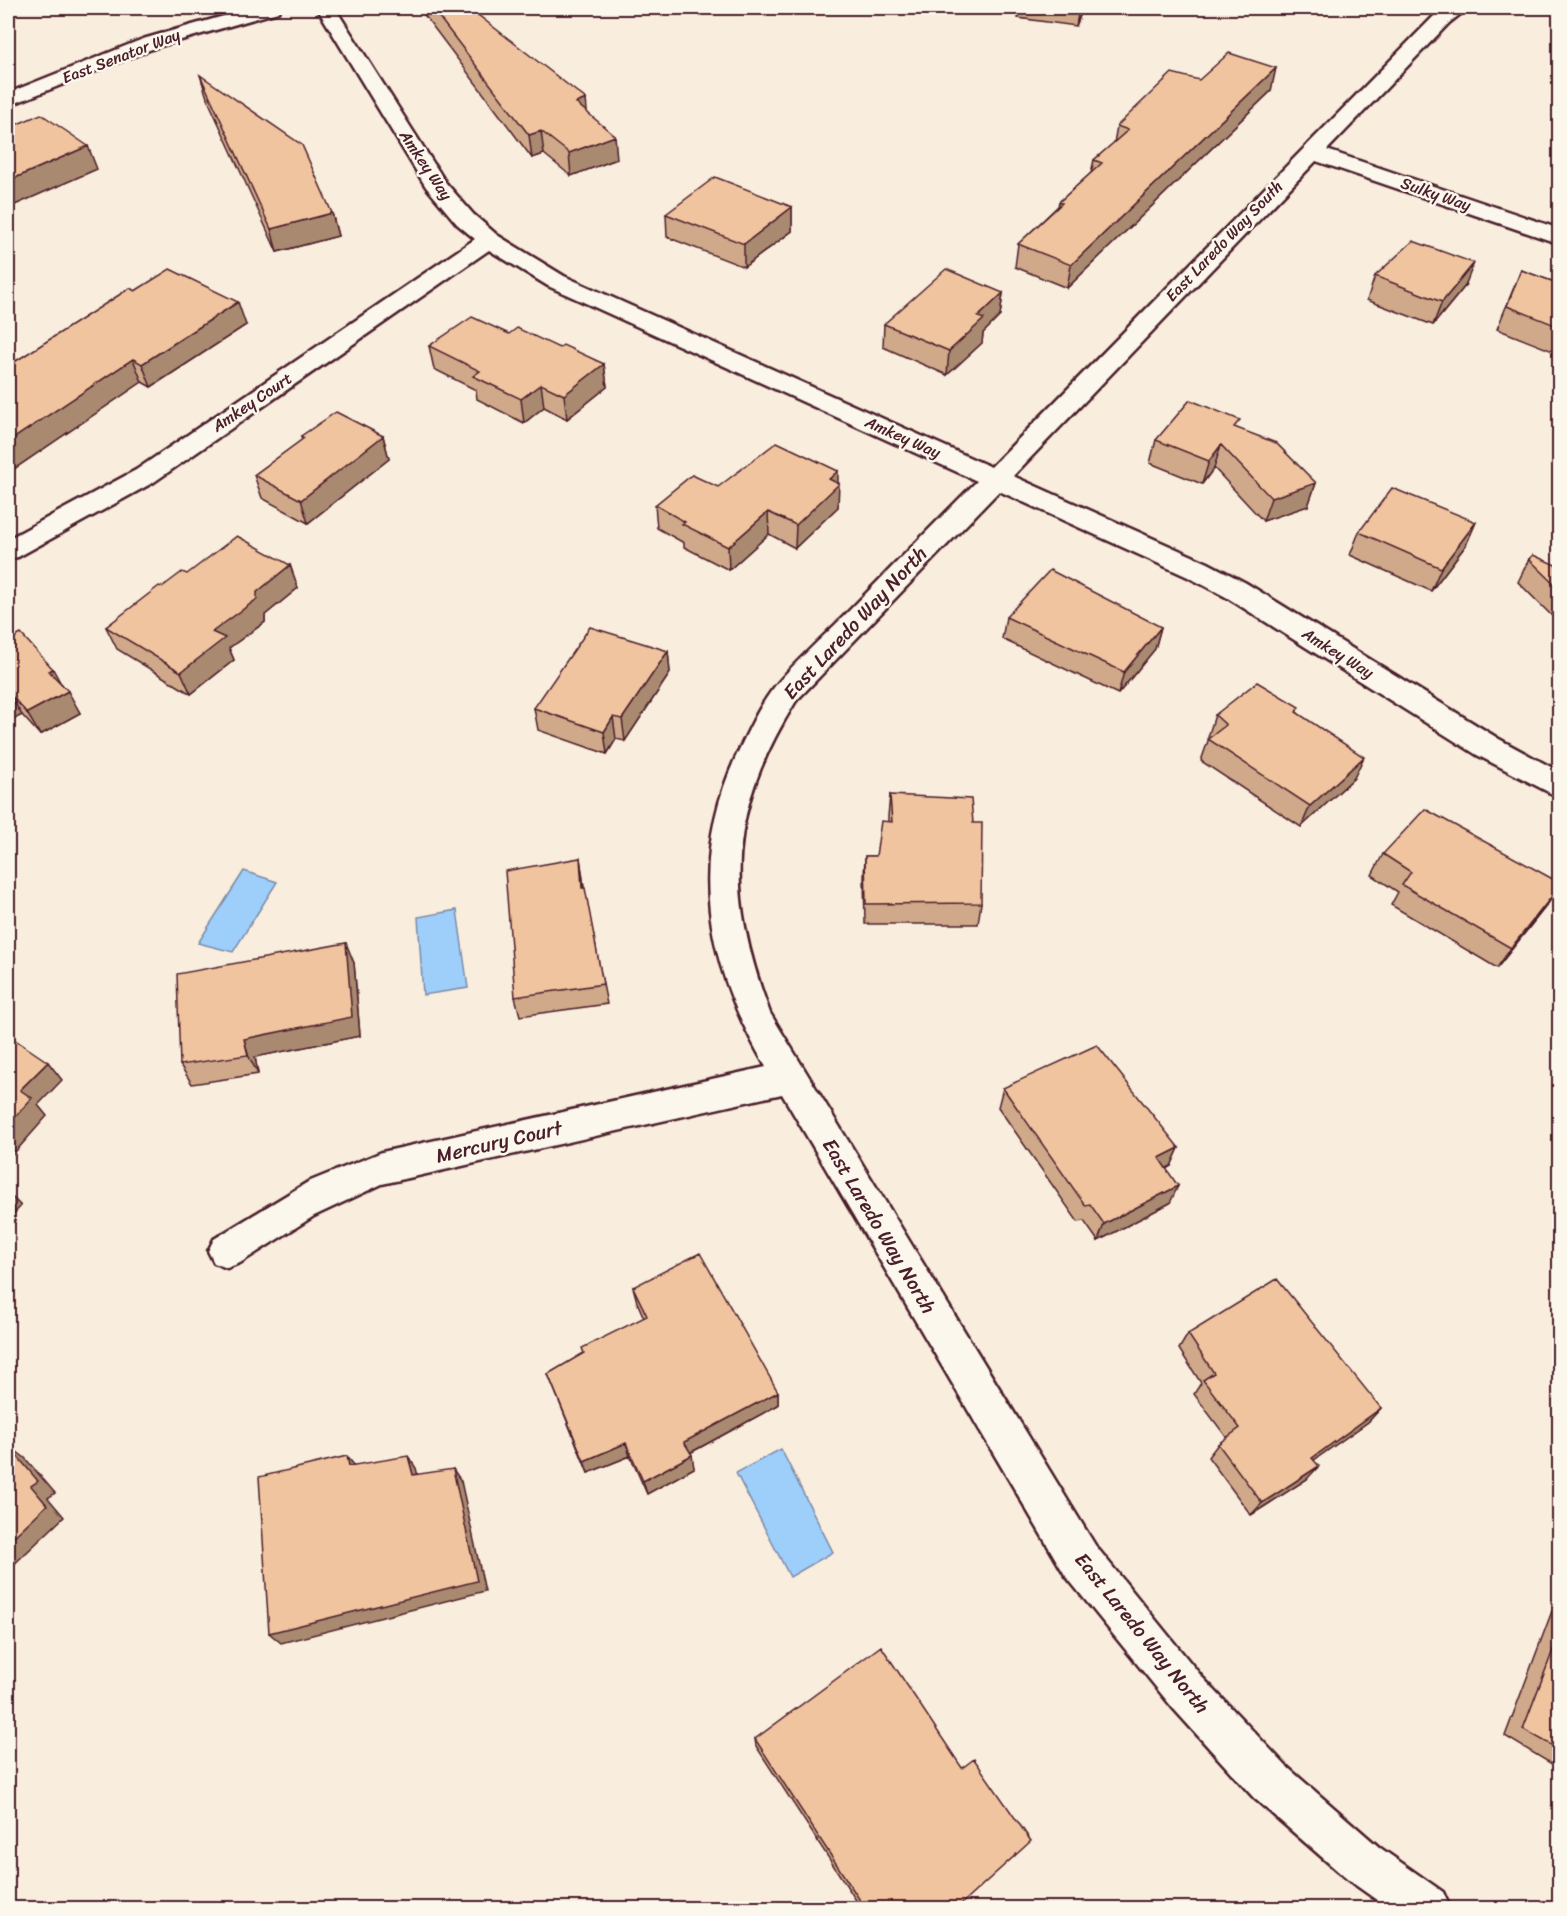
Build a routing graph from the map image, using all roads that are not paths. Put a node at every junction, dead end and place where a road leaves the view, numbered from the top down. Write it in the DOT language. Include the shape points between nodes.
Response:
graph roads {
  1 [pos="271,8"];
  2 [pos="326,8"];
  3 [pos="1458,8"];
  4 [pos="8,100"];
  5 [pos="1312,152"];
  6 [pos="1560,237"];
  7 [pos="489,240"];
  8 [pos="992,478"];
  9 [pos="8,550"];
  10 [pos="1560,786"];
  11 [pos="789,1077"];
  12 [pos="227,1251"];
  13 [pos="1427,1908"];
  1 -- 4 [label="street, East Senator Way" via="150,44"];
  2 -- 7 [label="street, Amkey Way" via="437,187"];
  3 -- 5 [label="street, East Laredo Way South" via="1442,19"];
  5 -- 6 [label="street, Sulky Way"];
  5 -- 8 [label="street, East Laredo Way South"];
  7 -- 8 [label="street, Amkey Way" via="556,281"];
  7 -- 9 [label="street, Amkey Court" via="145,476"];
  8 -- 10 [label="street, Amkey Way" via="1236,590 1488,747"];
  8 -- 11 [label="street, East Laredo Way North" via="786,693 763,727 743,770 725,841 722,887 739,976 755,1018"];
  11 -- 12 [label="street, Mercury Court" via="382,1168 304,1201"];
  11 -- 13 [label="street, East Laredo Way North" via="1080,1560 1187,1692 1270,1782 1363,1863"];
}
